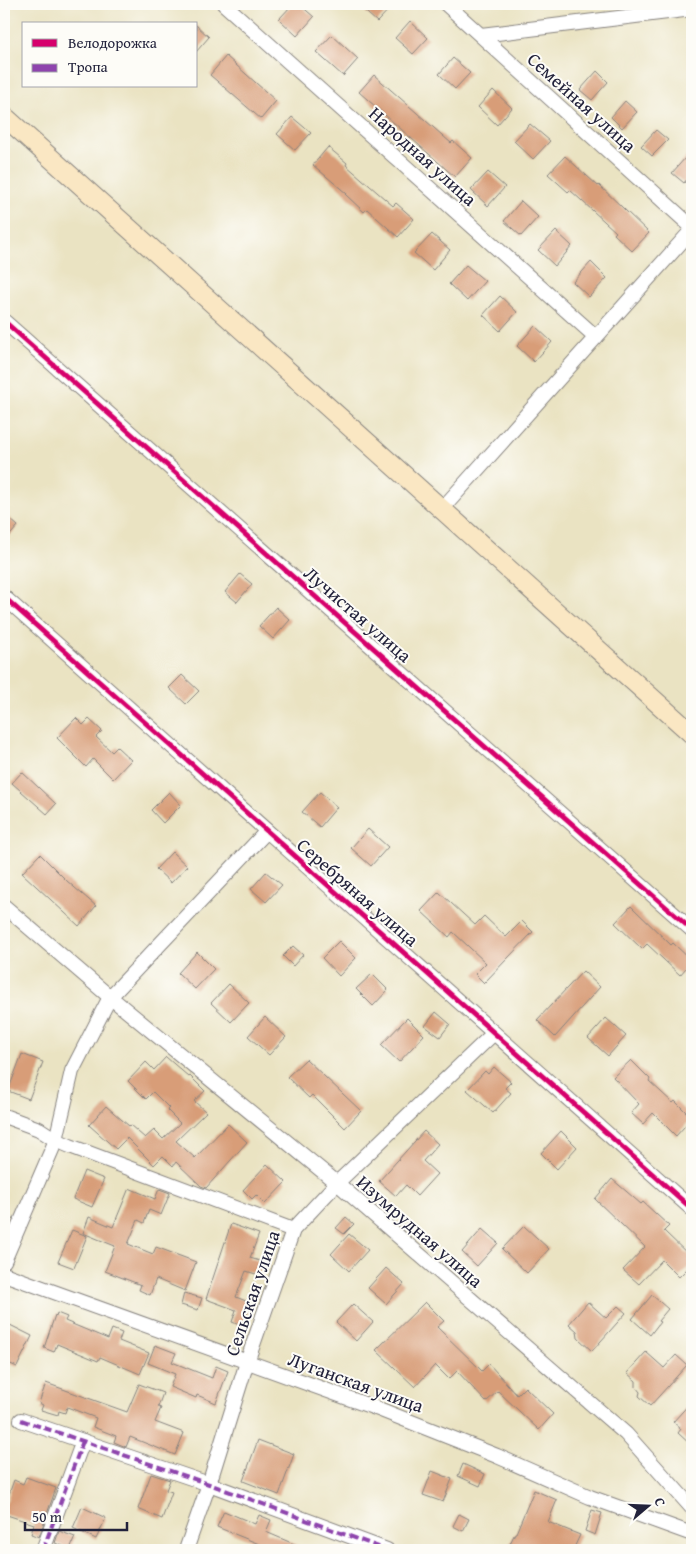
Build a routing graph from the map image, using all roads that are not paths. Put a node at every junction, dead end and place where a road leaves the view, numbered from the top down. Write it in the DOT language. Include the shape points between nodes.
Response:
graph roads {
  1 [pos="224,4"];
  2 [pos="446,4"];
  3 [pos="692,9"];
  4 [pos="481,35"];
  5 [pos="4,116"];
  6 [pos="692,229"];
  7 [pos="4,321"];
  8 [pos="596,337"];
  9 [pos="442,510"];
  10 [pos="4,597"];
  11 [pos="692,734"];
  12 [pos="267,831"];
  13 [pos="4,906"];
  14 [pos="692,930"];
  15 [pos="110,997"];
  16 [pos="494,1033"];
  17 [pos="4,1116"];
  18 [pos="56,1140"];
  19 [pos="337,1183"];
  20 [pos="692,1209"];
  21 [pos="293,1230"];
  22 [pos="4,1261"];
  23 [pos="4,1274"];
  24 [pos="247,1362"];
  25 [pos="22,1420"];
  26 [pos="83,1441"];
  27 [pos="209,1484"];
  28 [pos="692,1508"];
  29 [pos="692,1534"];
  30 [pos="44,1550"];
  31 [pos="186,1550"];
  32 [pos="387,1550"];
  1 -- 8 [label="street, Народная улица"];
  2 -- 4 [label="street, Семейная улица"];
  3 -- 4 [label="street"];
  4 -- 6 [label="street, Семейная улица"];
  5 -- 9 [label="main road"];
  6 -- 8 [label="street"];
  7 -- 14 [label="street, Лучистая улица"];
  8 -- 9 [label="street"];
  9 -- 11 [label="main road"];
  10 -- 12 [label="street, Серебряная улица"];
  12 -- 15 [label="street"];
  12 -- 16 [label="street, Серебряная улица"];
  13 -- 15 [label="street, Изумрудная улица"];
  15 -- 18 [label="street" via="72,1071"];
  15 -- 19 [label="street, Изумрудная улица"];
  16 -- 19 [label="street, Сельская улица"];
  16 -- 20 [label="street, Серебряная улица"];
  17 -- 18 [label="street" via="39,1129"];
  18 -- 21 [label="street"];
  18 -- 22 [label="street"];
  19 -- 21 [label="street, Сельская улица"];
  19 -- 28 [label="street, Изумрудная улица" via="626,1434"];
  21 -- 24 [label="street, Сельская улица"];
  23 -- 24 [label="street, Луганская улица"];
  24 -- 27 [label="street, Сельская улица"];
  24 -- 29 [label="street, Луганская улица" via="381,1410 590,1497"];
  25 -- 26 [label="street"];
  26 -- 27 [label="street"];
  26 -- 30 [label="street"];
  27 -- 31 [label="street, Сельская улица"];
  27 -- 32 [label="street"];
}
